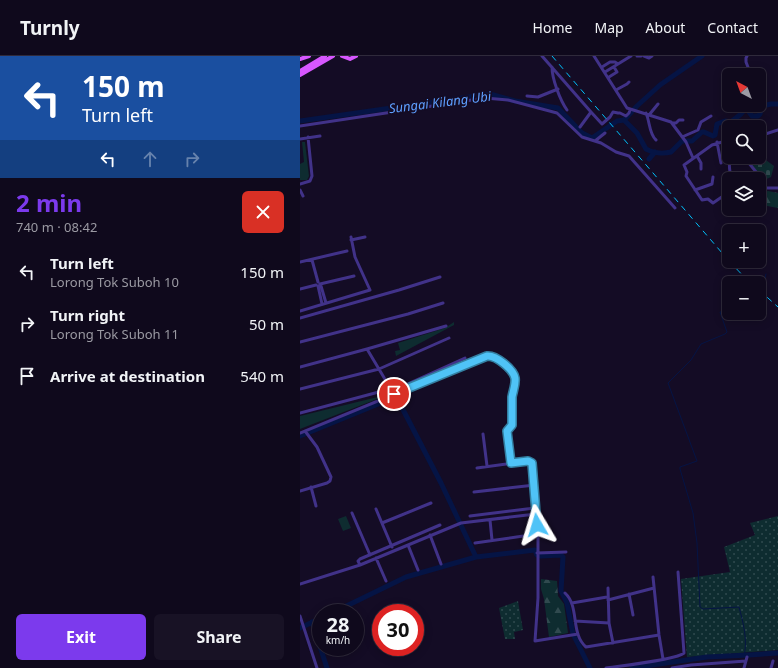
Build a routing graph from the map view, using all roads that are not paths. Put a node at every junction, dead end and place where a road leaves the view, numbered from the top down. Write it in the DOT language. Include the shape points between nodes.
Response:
graph roads {
  1 [pos="310,56"];
  2 [pos="325,56"];
  3 [pos="332,56"];
  4 [pos="338,56"];
  5 [pos="342,56"];
  6 [pos="356,56"];
  7 [pos="542,56"];
  8 [pos="594,56"];
  9 [pos="631,56"];
  10 [pos="637,56"];
  11 [pos="643,56"];
  12 [pos="652,56"];
  13 [pos="747,56"];
  14 [pos="349,57"];
  15 [pos="300,59"];
  16 [pos="618,64"];
  17 [pos="552,67"];
  18 [pos="602,67"];
  19 [pos="614,67"];
  20 [pos="748,68"];
  21 [pos="300,71"];
  22 [pos="606,72"];
  23 [pos="300,75"];
  24 [pos="608,77"];
  25 [pos="629,82"];
  26 [pos="558,89"];
  27 [pos="616,90"];
  28 [pos="527,96"];
  29 [pos="658,104"];
  30 [pos="566,110"];
  31 [pos="630,110"];
  32 [pos="591,112"];
  33 [pos="647,114"];
  34 [pos="711,116"];
  35 [pos="683,120"];
  36 [pos="671,122"];
  37 [pos="300,126"];
  38 [pos="580,127"];
  39 [pos="778,130"];
  40 [pos="605,133"];
  41 [pos="766,134"];
  42 [pos="320,136"];
  43 [pos="308,138"];
  44 [pos="682,138"];
  45 [pos="300,140"];
  46 [pos="656,140"];
  47 [pos="595,141"];
  48 [pos="722,141"];
  49 [pos="717,142"];
  50 [pos="697,156"];
  51 [pos="693,158"];
  52 [pos="721,163"];
  53 [pos="750,164"];
  54 [pos="701,169"];
  55 [pos="756,172"];
  56 [pos="713,177"];
  57 [pos="300,184"];
  58 [pos="766,188"];
  59 [pos="778,188"];
  60 [pos="300,190"];
  61 [pos="695,190"];
  62 [pos="303,196"];
  63 [pos="722,197"];
  64 [pos="675,208"];
  65 [pos="365,237"];
  66 [pos="347,251"];
  67 [pos="312,260"];
  68 [pos="300,262"];
  69 [pos="354,276"];
  70 [pos="440,277"];
  71 [pos="318,284"];
  72 [pos="300,288"];
  73 [pos="443,303"];
  74 [pos="324,304"];
  75 [pos="300,311"];
  76 [pos="300,318"];
  77 [pos="446,326"];
  78 [pos="449,338"];
  79 [pos="300,342"];
  80 [pos="367,349"];
  81 [pos="465,358"];
  82 [pos="300,366"];
  83 [pos="379,369"];
  84 [pos="300,389"];
  85 [pos="390,389"];
  86 [pos="300,413"];
  87 [pos="300,433"];
  88 [pos="307,433"];
  89 [pos="483,434"];
  90 [pos="511,463"];
  91 [pos="487,466"];
  92 [pos="477,468"];
  93 [pos="535,485"];
  94 [pos="311,488"];
  95 [pos="300,491"];
  96 [pos="474,492"];
  97 [pos="431,502"];
  98 [pos="316,506"];
  99 [pos="535,508"];
  100 [pos="376,509"];
  101 [pos="352,513"];
  102 [pos="537,515"];
  103 [pos="470,516"];
  104 [pos="490,520"];
  105 [pos="382,523"];
  106 [pos="440,525"];
  107 [pos="537,534"];
  108 [pos="430,536"];
  109 [pos="492,540"];
  110 [pos="475,543"];
  111 [pos="392,545"];
  112 [pos="408,545"];
  113 [pos="394,551"];
  114 [pos="566,552"];
  115 [pos="370,555"];
  116 [pos="537,555"];
  117 [pos="376,558"];
  118 [pos="441,564"];
  119 [pos="360,565"];
  120 [pos="418,570"];
  121 [pos="678,572"];
  122 [pos="653,577"];
  123 [pos="386,581"];
  124 [pos="300,584"];
  125 [pos="608,588"];
  126 [pos="654,588"];
  127 [pos="565,593"];
  128 [pos="629,594"];
  129 [pos="608,599"];
  130 [pos="572,603"];
  131 [pos="633,615"];
  132 [pos="300,616"];
  133 [pos="575,621"];
  134 [pos="609,623"];
  135 [pos="577,634"];
  136 [pos="659,635"];
  137 [pos="613,643"];
  138 [pos="663,659"];
  139 [pos="773,661"];
  140 [pos="643,665"];
  141 [pos="317,668"];
  142 [pos="606,668"];
  143 [pos="672,668"];
  144 [pos="744,668"];
  145 [pos="771,668"];
  1 -- 15 [label="main road"];
  2 -- 21 [label="main road"];
  3 -- 4 [label="main road"];
  3 -- 23 [label="main road"];
  5 -- 14 [label="main road"];
  6 -- 14 [label="main road"];
  7 -- 17 [label="street"];
  8 -- 18 [label="street"];
  9 -- 16 [label="street"];
  10 -- 11 [label="street"];
  11 -- 12 [label="street"];
  13 -- 20 [label="street"];
  16 -- 18 [label="street" via="611,62"];
  16 -- 19 [label="street"];
  17 -- 26 [label="street"];
  17 -- 32 [label="street"];
  18 -- 22 [label="street"];
  19 -- 22 [label="street"];
  19 -- 24 [label="street" via="617,72"];
  22 -- 24 [label="street"];
  24 -- 27 [label="street"];
  25 -- 27 [label="street"];
  26 -- 28 [label="street" via="538,97"];
  26 -- 30 [label="street"];
  27 -- 31 [label="street"];
  29 -- 33 [label="street"];
  31 -- 32 [label="street" via="626,116 613,112 602,124"];
  31 -- 33 [label="street"];
  32 -- 38 [label="street"];
  33 -- 36 [label="street"];
  33 -- 46 [label="street" via="652,136"];
  34 -- 44 [label="street" via="701,122 698,130"];
  35 -- 36 [label="street"];
  36 -- 44 [label="street"];
  37 -- 47 [label="street" via="485,98 508,100 554,112 582,137"];
  39 -- 41 [label="street"];
  40 -- 47 [label="street"];
  42 -- 43 [label="street"];
  43 -- 45 [label="street"];
  43 -- 57 [label="street" via="312,176 310,181"];
  44 -- 51 [label="street"];
  47 -- 64 [label="street" via="629,156"];
  48 -- 49 [label="street"];
  49 -- 50 [label="street"];
  49 -- 52 [label="street"];
  50 -- 51 [label="street"];
  50 -- 54 [label="street"];
  51 -- 61 [label="street" via="684,165 686,176"];
  53 -- 55 [label="street"];
  56 -- 61 [label="street" via="712,184"];
  58 -- 59 [label="street"];
  60 -- 62 [label="street"];
  61 -- 63 [label="street" via="702,200 708,199 713,203"];
  65 -- 74 [label="street" via="351,239 355,257 370,289 369,292"];
  66 -- 67 [label="street"];
  67 -- 68 [label="street"];
  67 -- 71 [label="street"];
  69 -- 71 [label="street"];
  70 -- 76 [label="street"];
  71 -- 72 [label="street"];
  71 -- 74 [label="street"];
  73 -- 79 [label="street"];
  74 -- 75 [label="street"];
  77 -- 80 [label="street"];
  78 -- 83 [label="street"];
  80 -- 82 [label="street"];
  80 -- 83 [label="street"];
  81 -- 85 [label="street" via="392,391"];
  83 -- 84 [label="street"];
  83 -- 85 [label="street"];
  85 -- 86 [label="street"];
  87 -- 88 [label="street"];
  88 -- 90 [label="street" via="492,355 502,361 515,378 512,425 507,431"];
  88 -- 94 [label="street" via="317,447 331,477 327,483"];
  89 -- 91 [label="street"];
  90 -- 91 [label="street"];
  90 -- 93 [label="street" via="531,462"];
  91 -- 92 [label="street"];
  93 -- 96 [label="street"];
  93 -- 99 [label="street"];
  94 -- 95 [label="street"];
  94 -- 98 [label="street"];
  97 -- 105 [label="street"];
  99 -- 102 [label="street"];
  99 -- 103 [label="street"];
  100 -- 105 [label="street"];
  101 -- 115 [label="street"];
  102 -- 104 [label="street"];
  102 -- 107 [label="street"];
  104 -- 108 [label="street" via="454,525"];
  104 -- 109 [label="street"];
  105 -- 111 [label="street"];
  106 -- 111 [label="street"];
  107 -- 109 [label="street"];
  107 -- 116 [label="street"];
  108 -- 112 [label="street"];
  108 -- 118 [label="street"];
  109 -- 110 [label="street"];
  111 -- 113 [label="street"];
  111 -- 115 [label="street"];
  112 -- 113 [label="street"];
  112 -- 120 [label="street"];
  113 -- 117 [label="street"];
  114 -- 116 [label="street"];
  115 -- 119 [label="street" via="359,560"];
  116 -- 135 [label="street" via="535,641"];
  117 -- 119 [label="street"];
  117 -- 123 [label="street"];
  119 -- 124 [label="street"];
  121 -- 138 [label="street" via="684,653"];
  122 -- 126 [label="street"];
  125 -- 129 [label="street"];
  126 -- 128 [label="street"];
  126 -- 136 [label="street"];
  127 -- 130 [label="street"];
  128 -- 129 [label="street"];
  128 -- 131 [label="street"];
  129 -- 130 [label="street"];
  129 -- 134 [label="street"];
  130 -- 133 [label="street"];
  132 -- 141 [label="street"];
  133 -- 134 [label="street"];
  133 -- 135 [label="street"];
  134 -- 137 [label="street"];
  135 -- 137 [label="street" via="586,647"];
  136 -- 137 [label="street"];
  136 -- 138 [label="street"];
  138 -- 140 [label="street"];
  139 -- 145 [label="street"];
  140 -- 142 [label="street"];
  143 -- 144 [label="street" via="747,659"];
}
